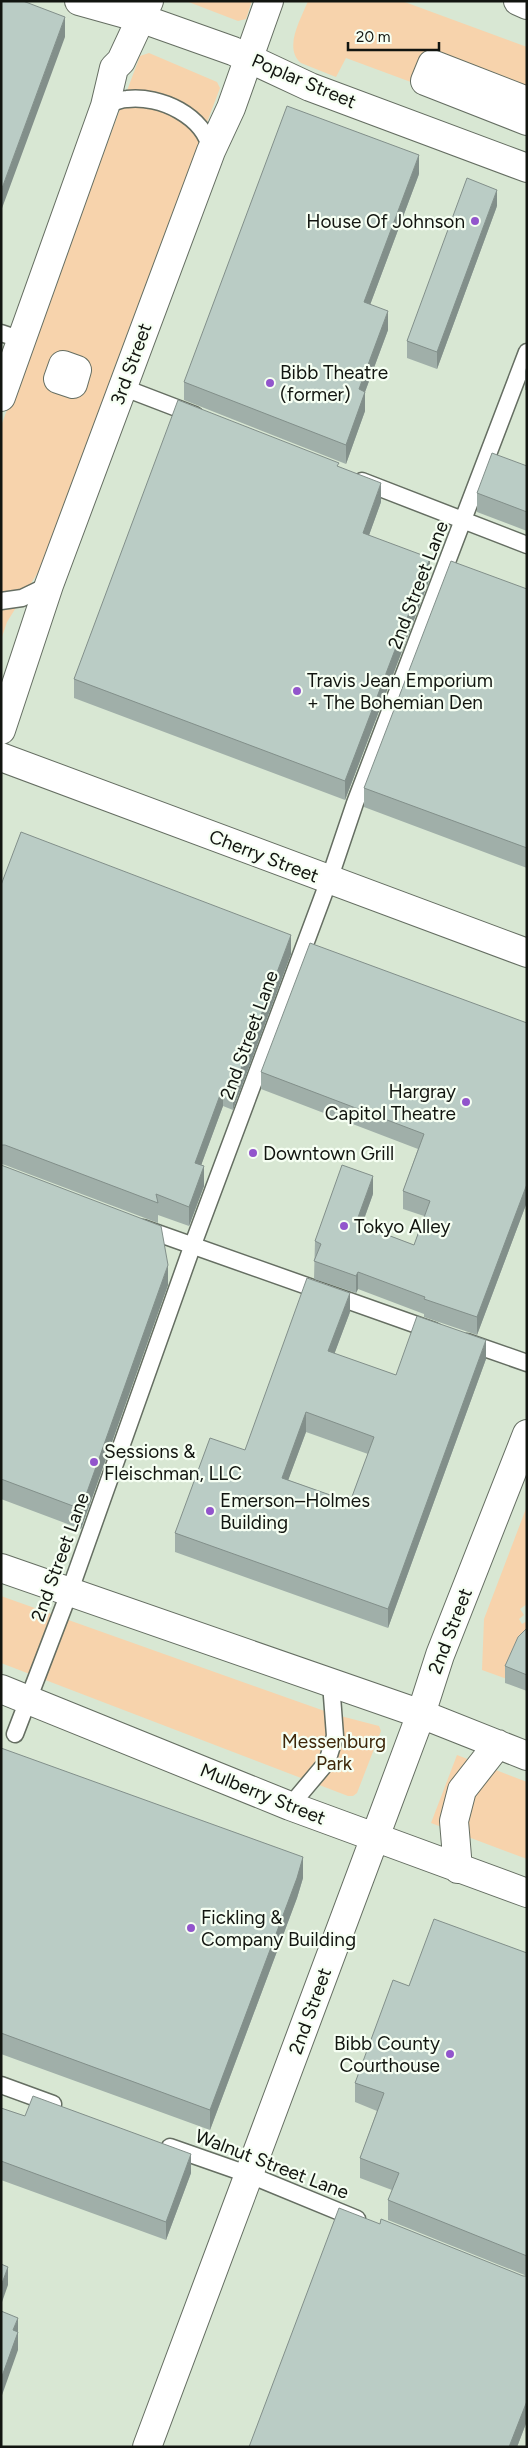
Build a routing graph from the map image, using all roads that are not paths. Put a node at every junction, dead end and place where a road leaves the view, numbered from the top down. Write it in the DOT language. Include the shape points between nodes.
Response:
graph roads {
  1 [pos="79,1"];
  2 [pos="269,1"];
  3 [pos="518,1"];
  4 [pos="527,4"];
  5 [pos="144,10"];
  6 [pos="249,58"];
  7 [pos="527,101"];
  8 [pos="105,106"];
  9 [pos="527,121"];
  10 [pos="210,151"];
  11 [pos="527,168"];
  12 [pos="12,337"];
  13 [pos="527,352"];
  14 [pos="122,386"];
  15 [pos="1,396"];
  16 [pos="206,419"];
  17 [pos="344,474"];
  18 [pos="464,522"];
  19 [pos="527,545"];
  20 [pos="49,585"];
  21 [pos="1,601"];
  22 [pos="1,730"];
  23 [pos="1,757"];
  24 [pos="329,880"];
  25 [pos="527,953"];
  26 [pos="128,1222"];
  27 [pos="192,1247"];
  28 [pos="527,1363"];
  29 [pos="527,1434"];
  30 [pos="1,1568"];
  31 [pos="70,1594"];
  32 [pos="331,1682"];
  33 [pos="1,1689"];
  34 [pos="28,1699"];
  35 [pos="421,1714"];
  36 [pos="14,1734"];
  37 [pos="498,1744"];
  38 [pos="527,1756"];
  39 [pos="290,1806"];
  40 [pos="374,1838"];
  41 [pos="458,1869"];
  42 [pos="527,1893"];
  43 [pos="1,2085"];
  44 [pos="66,2109"];
  45 [pos="158,2142"];
  46 [pos="250,2175"];
  47 [pos="372,2225"];
  48 [pos="147,2447"];
  1 -- 5 [label="street, Poplar Street"];
  2 -- 6 [label="street, 3rd Street"];
  3 -- 4 [label="street"];
  5 -- 6 [label="street, Poplar Street"];
  5 -- 8 [label="street" via="120,62 114,68"];
  6 -- 10 [label="street, 3rd Street" via="231,108"];
  6 -- 11 [label="street, Poplar Street" via="310,87"];
  7 -- 9 [label="street" via="432,64 425,81"];
  8 -- 10 [label="lane" via="125,98 140,98 168,106 189,116 200,126 208,138"];
  8 -- 12 [label="street"];
  10 -- 14 [label="street, 3rd Street"];
  12 -- 15 [label="street"];
  13 -- 18 [label="lane, 2nd Street Lane"];
  14 -- 16 [label="lane"];
  14 -- 20 [label="street, 3rd Street"];
  17 -- 18 [label="lane"];
  18 -- 19 [label="lane"];
  18 -- 24 [label="lane, 2nd Street Lane" via="355,803"];
  20 -- 21 [label="lane" via="22,598"];
  20 -- 22 [label="street, 3rd Street"];
  23 -- 24 [label="street, Cherry Street"];
  24 -- 25 [label="street, Cherry Street"];
  24 -- 27 [label="lane, 2nd Street Lane"];
  26 -- 27 [label="lane"];
  27 -- 28 [label="lane"];
  27 -- 31 [label="lane, 2nd Street Lane"];
  29 -- 35 [label="street, 2nd Street" via="440,1655"];
  30 -- 31 [label="street"];
  31 -- 32 [label="street"];
  31 -- 34 [label="lane, 2nd Street Lane"];
  32 -- 35 [label="street"];
  32 -- 39 [label="lane" via="335,1736 327,1762"];
  33 -- 34 [label="street, Mulberry Street"];
  34 -- 36 [label="lane, 2nd Street Lane"];
  34 -- 39 [label="street, Mulberry Street"];
  35 -- 37 [label="street"];
  35 -- 40 [label="street, 2nd Street"];
  37 -- 38 [label="street"];
  37 -- 41 [label="street" via="462,1790 454,1821"];
  39 -- 40 [label="street, Mulberry Street"];
  40 -- 41 [label="street, Mulberry Street"];
  40 -- 46 [label="street, 2nd Street"];
  41 -- 42 [label="street, Mulberry Street"];
  43 -- 44 [label="lane"];
  45 -- 46 [label="lane, Walnut Street Lane"];
  46 -- 47 [label="lane, Walnut Street Lane"];
  46 -- 48 [label="street, 2nd Street"];
}
